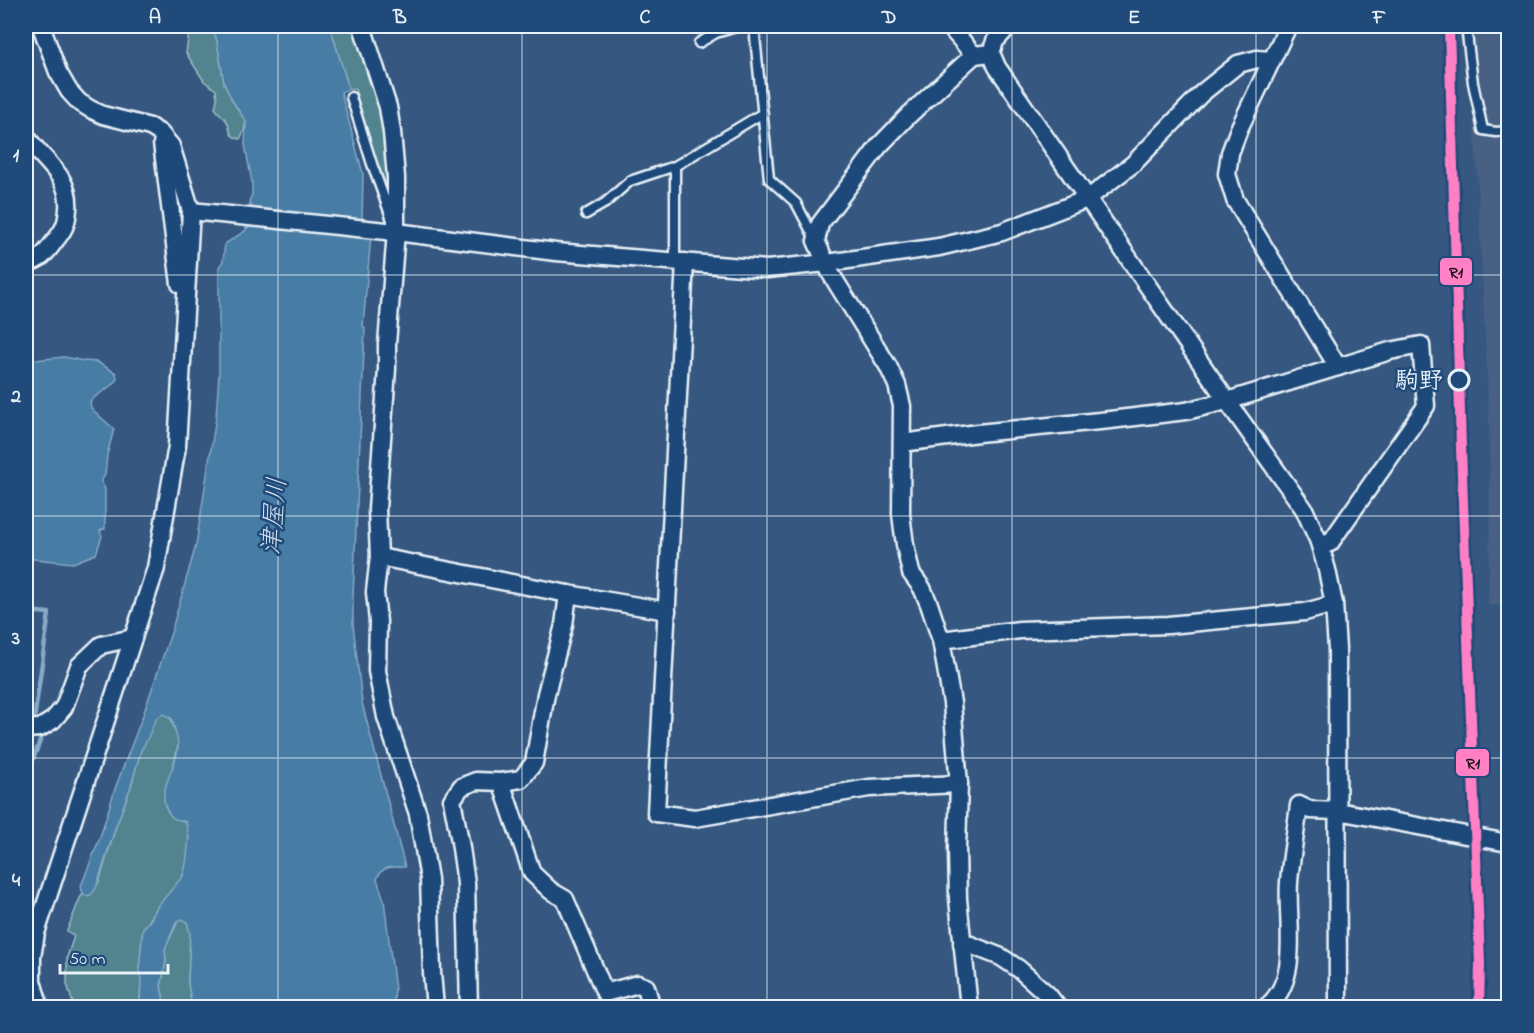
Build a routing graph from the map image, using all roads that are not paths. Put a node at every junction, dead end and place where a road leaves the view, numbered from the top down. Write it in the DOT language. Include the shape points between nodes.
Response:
graph roads {
  1 [pos="41,26"];
  2 [pos="362,26"];
  3 [pos="739,26"];
  4 [pos="754,26"];
  5 [pos="950,26"];
  6 [pos="1009,26"];
  7 [pos="1288,26"];
  8 [pos="1466,26"];
  9 [pos="699,43"];
  10 [pos="991,53"];
  11 [pos="974,55"];
  12 [pos="1271,60"];
  13 [pos="351,97"];
  14 [pos="763,113"];
  15 [pos="1509,130"];
  16 [pos="160,133"];
  17 [pos="26,136"];
  18 [pos="675,166"];
  19 [pos="1087,199"];
  20 [pos="198,212"];
  21 [pos="586,214"];
  22 [pos="396,232"];
  23 [pos="816,241"];
  24 [pos="680,261"];
  25 [pos="26,263"];
  26 [pos="827,263"];
  27 [pos="1338,368"];
  28 [pos="182,377"];
  29 [pos="1227,401"];
  30 [pos="902,443"];
  31 [pos="1319,542"];
  32 [pos="378,557"];
  33 [pos="568,594"];
  34 [pos="1334,604"];
  35 [pos="667,611"];
  36 [pos="133,638"];
  37 [pos="941,640"];
  38 [pos="26,729"];
  39 [pos="501,782"];
  40 [pos="959,784"];
  41 [pos="1338,811"];
  42 [pos="1509,843"];
  43 [pos="962,944"];
  44 [pos="40,1008"];
  45 [pos="435,1008"];
  46 [pos="469,1008"];
  47 [pos="652,1008"];
  48 [pos="969,1008"];
  49 [pos="1058,1008"];
  50 [pos="1265,1008"];
  51 [pos="1338,1008"];
  1 -- 16 [label="street" via="58,72 79,102 103,115"];
  2 -- 22 [label="street" via="388,107 396,177"];
  3 -- 9 [label="lane"];
  4 -- 14 [label="lane"];
  5 -- 11 [label="street"];
  6 -- 10 [label="street" via="995,41"];
  7 -- 12 [label="street"];
  8 -- 15 [label="lane" via="1483,130"];
  10 -- 11 [label="street"];
  10 -- 19 [label="street" via="997,68"];
  11 -- 23 [label="street" via="879,146 820,224"];
  12 -- 19 [label="street" via="1238,64 1202,93 1133,164"];
  12 -- 27 [label="street" via="1239,129 1227,174 1235,201"];
  13 -- 22 [label="lane"];
  14 -- 18 [label="lane"];
  14 -- 23 [label="lane" via="769,179 796,203"];
  16 -- 20 [label="street" via="171,146"];
  16 -- 28 [label="street" via="180,281"];
  17 -- 25 [label="street" via="67,188 68,203 64,229 45,254"];
  18 -- 21 [label="lane" via="630,181"];
  18 -- 24 [label="lane"];
  19 -- 26 [label="street" via="1002,232"];
  19 -- 29 [label="street"];
  20 -- 22 [label="street"];
  20 -- 28 [label="street"];
  22 -- 24 [label="street" via="556,252"];
  22 -- 32 [label="street" via="377,509"];
  23 -- 26 [label="street"];
  24 -- 26 [label="street" via="767,269"];
  24 -- 35 [label="street"];
  26 -- 30 [label="street" via="897,385 902,406"];
  27 -- 29 [label="street"];
  27 -- 31 [label="street" via="1421,345 1426,406 1330,543"];
  28 -- 36 [label="street" via="177,446 156,568"];
  29 -- 30 [label="street" via="1186,411"];
  29 -- 31 [label="street" via="1304,509"];
  30 -- 37 [label="street" via="901,514 905,545 911,573 922,588"];
  31 -- 34 [label="street"];
  32 -- 33 [label="street"];
  32 -- 45 [label="street" via="377,671 386,717 418,814 429,879"];
  33 -- 35 [label="street"];
  33 -- 39 [label="street" via="534,763 521,779"];
  34 -- 37 [label="street" via="1305,612 1168,624 1020,630"];
  34 -- 41 [label="street"];
  35 -- 40 [label="street" via="656,813 695,818 869,788"];
  36 -- 38 [label="street" via="101,645 80,666 64,707 53,720 40,728"];
  36 -- 44 [label="street" via="36,933 32,981"];
  37 -- 40 [label="street" via="952,703"];
  39 -- 46 [label="street" via="476,781 461,787 452,800 466,883"];
  39 -- 47 [label="street" via="532,873 566,899 605,993 638,984 646,987"];
  40 -- 43 [label="street" via="957,858"];
  41 -- 42 [label="street"];
  41 -- 50 [label="street" via="1310,810 1299,805 1289,883 1290,957 1286,978 1274,1001"];
  41 -- 51 [label="street"];
  43 -- 48 [label="street"];
  43 -- 49 [label="street" via="1001,957 1019,969"];
}
